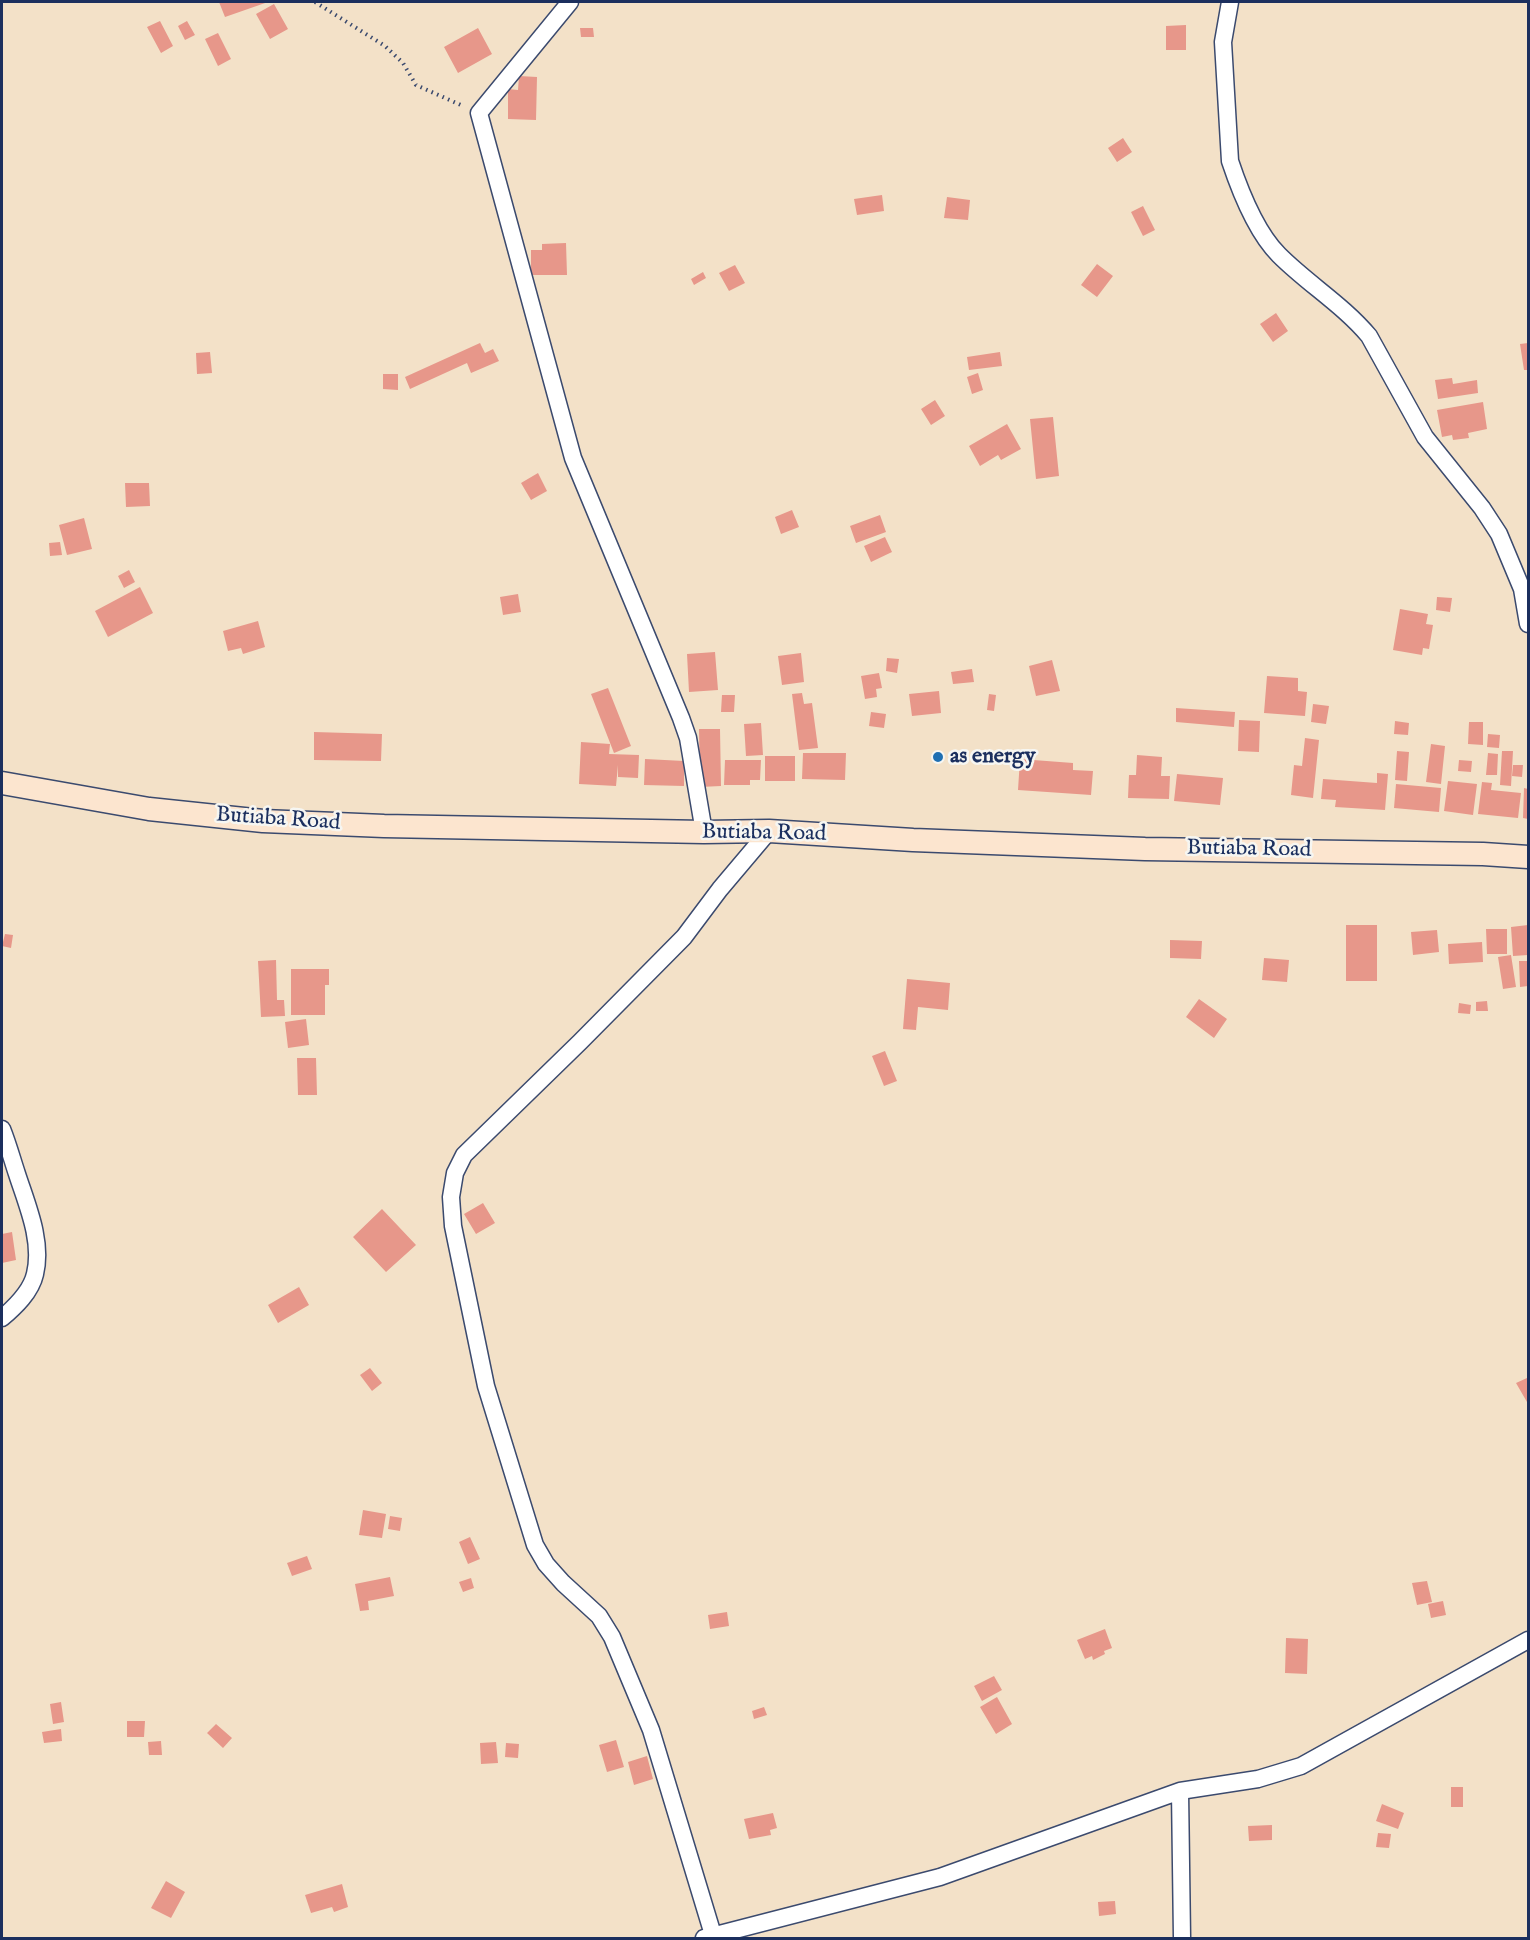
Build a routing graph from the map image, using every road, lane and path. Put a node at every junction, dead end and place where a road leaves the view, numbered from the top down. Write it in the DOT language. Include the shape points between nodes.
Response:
graph roads {
  1 [pos="315,2"];
  2 [pos="570,2"];
  3 [pos="1230,2"];
  4 [pos="478,113"];
  5 [pos="1528,624"];
  6 [pos="2,783"];
  7 [pos="769,831"];
  8 [pos="704,832"];
  9 [pos="1528,857"];
  10 [pos="2,1129"];
  11 [pos="2,1318"];
  12 [pos="1528,1640"];
  13 [pos="1180,1791"];
  14 [pos="710,1938"];
  15 [pos="1182,1938"];
  1 -- 4 [label="path" via="384,46 403,63 416,85"];
  2 -- 4 [label="street"];
  3 -- 5 [label="street" via="1223,42 1230,161 1264,238 1369,336 1425,437 1499,534 1522,589"];
  4 -- 8 [label="street" via="573,458 681,718"];
  6 -- 8 [label="main road, Butiaba Road" via="149,809 263,820"];
  7 -- 8 [label="main road, Butiaba Road"];
  7 -- 9 [label="main road, Butiaba Road" via="1145,849"];
  7 -- 14 [label="street" via="684,937 465,1155 455,1173 451,1197 453,1226 486,1386 535,1545 546,1564 599,1616 612,1637 651,1730"];
  10 -- 11 [label="street" via="34,1230 37,1254 35,1276 25,1296"];
  12 -- 13 [label="street" via="1301,1766 1258,1779"];
  13 -- 14 [label="street" via="940,1877"];
  13 -- 15 [label="street"];
}
